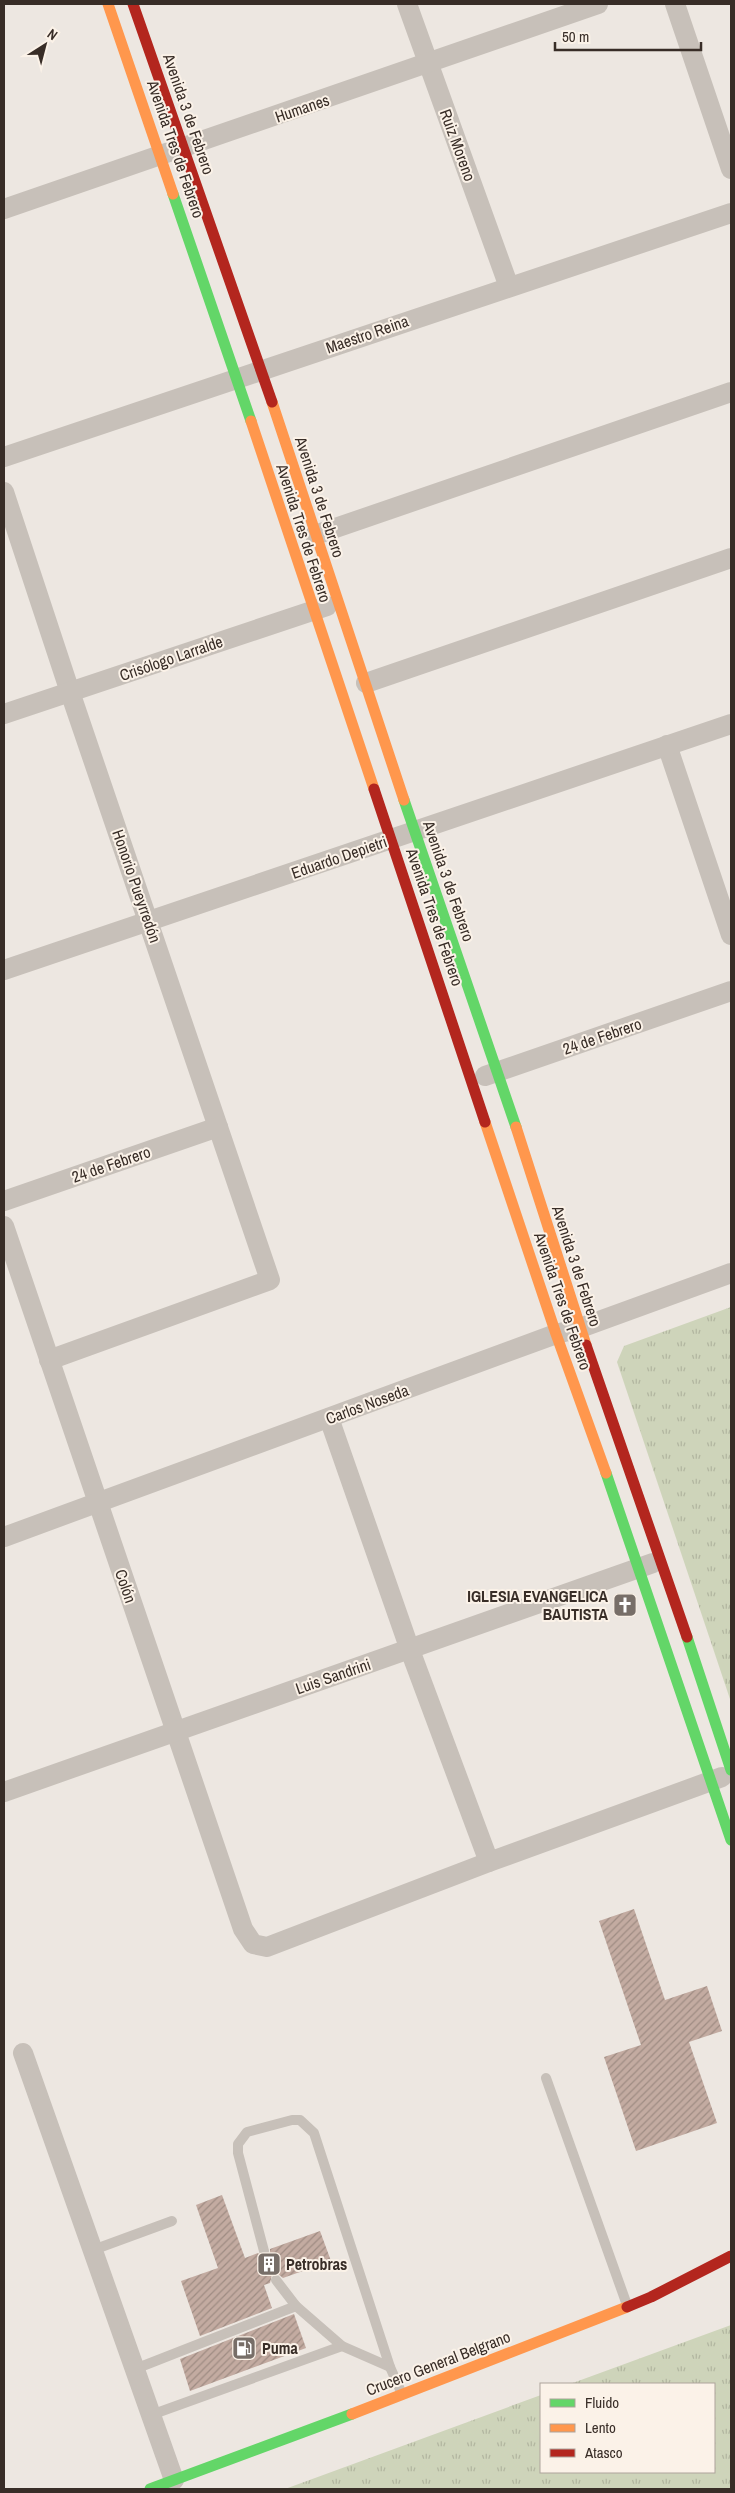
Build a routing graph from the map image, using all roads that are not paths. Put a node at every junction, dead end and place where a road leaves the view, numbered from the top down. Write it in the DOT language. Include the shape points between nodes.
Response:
graph roads {
  1 [pos="108,4"];
  2 [pos="133,4"];
  3 [pos="407,4"];
  4 [pos="598,4"];
  5 [pos="676,4"];
  6 [pos="428,64"];
  7 [pos="184,148"];
  8 [pos="161,154"];
  9 [pos="731,169"];
  10 [pos="4,209"];
  11 [pos="731,213"];
  12 [pos="509,287"];
  13 [pos="262,370"];
  14 [pos="236,378"];
  15 [pos="731,392"];
  16 [pos="4,457"];
  17 [pos="4,492"];
  18 [pos="315,535"];
  19 [pos="731,558"];
  20 [pos="338,602"];
  21 [pos="312,611"];
  22 [pos="366,684"];
  23 [pos="70,692"];
  24 [pos="4,714"];
  25 [pos="731,724"];
  26 [pos="667,745"];
  27 [pos="414,831"];
  28 [pos="392,839"];
  29 [pos="149,921"];
  30 [pos="731,935"];
  31 [pos="4,970"];
  32 [pos="731,991"];
  33 [pos="498,1072"];
  34 [pos="472,1080"];
  35 [pos="218,1127"];
  36 [pos="4,1201"];
  37 [pos="4,1226"];
  38 [pos="731,1272"];
  39 [pos="580,1328"];
  40 [pos="556,1334"];
  41 [pos="48,1360"];
  42 [pos="329,1418"];
  43 [pos="98,1502"];
  44 [pos="4,1536"];
  45 [pos="661,1559"];
  46 [pos="640,1568"];
  47 [pos="410,1650"];
  48 [pos="176,1732"];
  49 [pos="731,1772"];
  50 [pos="710,1781"];
  51 [pos="4,1792"];
  52 [pos="731,1840"];
  53 [pos="488,1862"];
  54 [pos="23,2053"];
  55 [pos="546,2078"];
  56 [pos="172,2221"];
  57 [pos="93,2250"];
  58 [pos="264,2251"];
  59 [pos="731,2256"];
  60 [pos="276,2280"];
  61 [pos="296,2306"];
  62 [pos="627,2306"];
  63 [pos="342,2346"];
  64 [pos="390,2366"];
  65 [pos="135,2369"];
  66 [pos="403,2395"];
  67 [pos="151,2415"];
  68 [pos="174,2480"];
  69 [pos="150,2489"];
  1 -- 8 [label="main road, Avenida Tres de Febrero"];
  2 -- 7 [label="main road, Avenida 3 de Febrero"];
  3 -- 6 [label="street, Ruiz Moreno"];
  4 -- 6 [label="street, Humanes"];
  5 -- 9 [label="street"];
  6 -- 7 [label="street, Humanes"];
  6 -- 12 [label="street, Ruiz Moreno"];
  7 -- 8 [label="street, Humanes"];
  7 -- 13 [label="main road, Avenida 3 de Febrero"];
  8 -- 10 [label="street, Humanes"];
  8 -- 14 [label="main road, Avenida Tres de Febrero"];
  11 -- 12 [label="street, Maestro Reina"];
  12 -- 13 [label="street, Maestro Reina"];
  13 -- 14 [label="street, Maestro Reina"];
  13 -- 18 [label="main road, Avenida 3 de Febrero"];
  14 -- 16 [label="street, Maestro Reina"];
  14 -- 21 [label="main road, Avenida Tres de Febrero"];
  15 -- 18 [label="street"];
  17 -- 23 [label="street, Honorio Pueyrredón"];
  18 -- 20 [label="main road, Avenida 3 de Febrero"];
  19 -- 22 [label="street"];
  20 -- 21 [label="street, Crisólogo Larralde"];
  20 -- 22 [label="main road, Avenida 3 de Febrero"];
  21 -- 23 [label="street, Crisólogo Larralde"];
  21 -- 28 [label="main road, Avenida Tres de Febrero"];
  22 -- 27 [label="main road, Avenida 3 de Febrero"];
  23 -- 24 [label="street, Crisólogo Larralde"];
  23 -- 29 [label="street, Honorio Pueyrredón"];
  25 -- 26 [label="street, Eduardo Depietri"];
  26 -- 27 [label="street, Eduardo Depietri"];
  26 -- 30 [label="street"];
  27 -- 28 [label="street, Eduardo Depietri"];
  27 -- 33 [label="main road, Avenida 3 de Febrero"];
  28 -- 29 [label="street, Eduardo Depietri"];
  28 -- 34 [label="main road, Avenida Tres de Febrero"];
  29 -- 31 [label="street, Eduardo Depietri"];
  29 -- 35 [label="street, Honorio Pueyrredón"];
  32 -- 33 [label="street, 24 de Febrero"];
  33 -- 34 [label="street, 24 de Febrero"];
  33 -- 39 [label="main road, Avenida 3 de Febrero"];
  34 -- 40 [label="main road, Avenida Tres de Febrero"];
  35 -- 36 [label="street, 24 de Febrero"];
  35 -- 41 [label="street, Honorio Pueyrredón" via="270,1280"];
  37 -- 41 [label="street, Colón"];
  38 -- 39 [label="street, Carlos Noseda"];
  39 -- 40 [label="street, Carlos Noseda"];
  39 -- 45 [label="main road, Avenida 3 de Febrero"];
  40 -- 42 [label="street, Carlos Noseda"];
  40 -- 46 [label="main road, Avenida Tres de Febrero"];
  41 -- 43 [label="street, Colón"];
  42 -- 43 [label="street, Carlos Noseda"];
  42 -- 47 [label="street"];
  43 -- 44 [label="street, Carlos Noseda"];
  43 -- 48 [label="street, Colón"];
  45 -- 46 [label="street, Luis Sandrini"];
  45 -- 49 [label="main road, Avenida 3 de Febrero"];
  46 -- 47 [label="street, Luis Sandrini"];
  46 -- 50 [label="main road, Avenida Tres de Febrero"];
  47 -- 48 [label="street, Luis Sandrini"];
  47 -- 53 [label="street"];
  48 -- 51 [label="street, Luis Sandrini"];
  48 -- 53 [label="street, Colón" via="243,1929 253,1944 267,1947"];
  49 -- 50 [label="street"];
  50 -- 52 [label="main road, Avenida Tres de Febrero"];
  50 -- 53 [label="street"];
  54 -- 57 [label="street"];
  55 -- 62 [label="lane"];
  56 -- 57 [label="lane"];
  57 -- 65 [label="street"];
  58 -- 64 [label="lane" via="238,2144 247,2132 300,2120 314,2133"];
  59 -- 62 [label="main road, Crucero General Belgrano"];
  60 -- 61 [label="lane"];
  61 -- 63 [label="lane"];
  61 -- 65 [label="lane"];
  62 -- 66 [label="main road, Crucero General Belgrano"];
  63 -- 64 [label="lane"];
  63 -- 67 [label="lane"];
  64 -- 66 [label="lane"];
  65 -- 67 [label="street"];
  66 -- 68 [label="main road, Crucero General Belgrano"];
  67 -- 68 [label="street"];
  68 -- 69 [label="main road, Crucero General Belgrano"];
}
